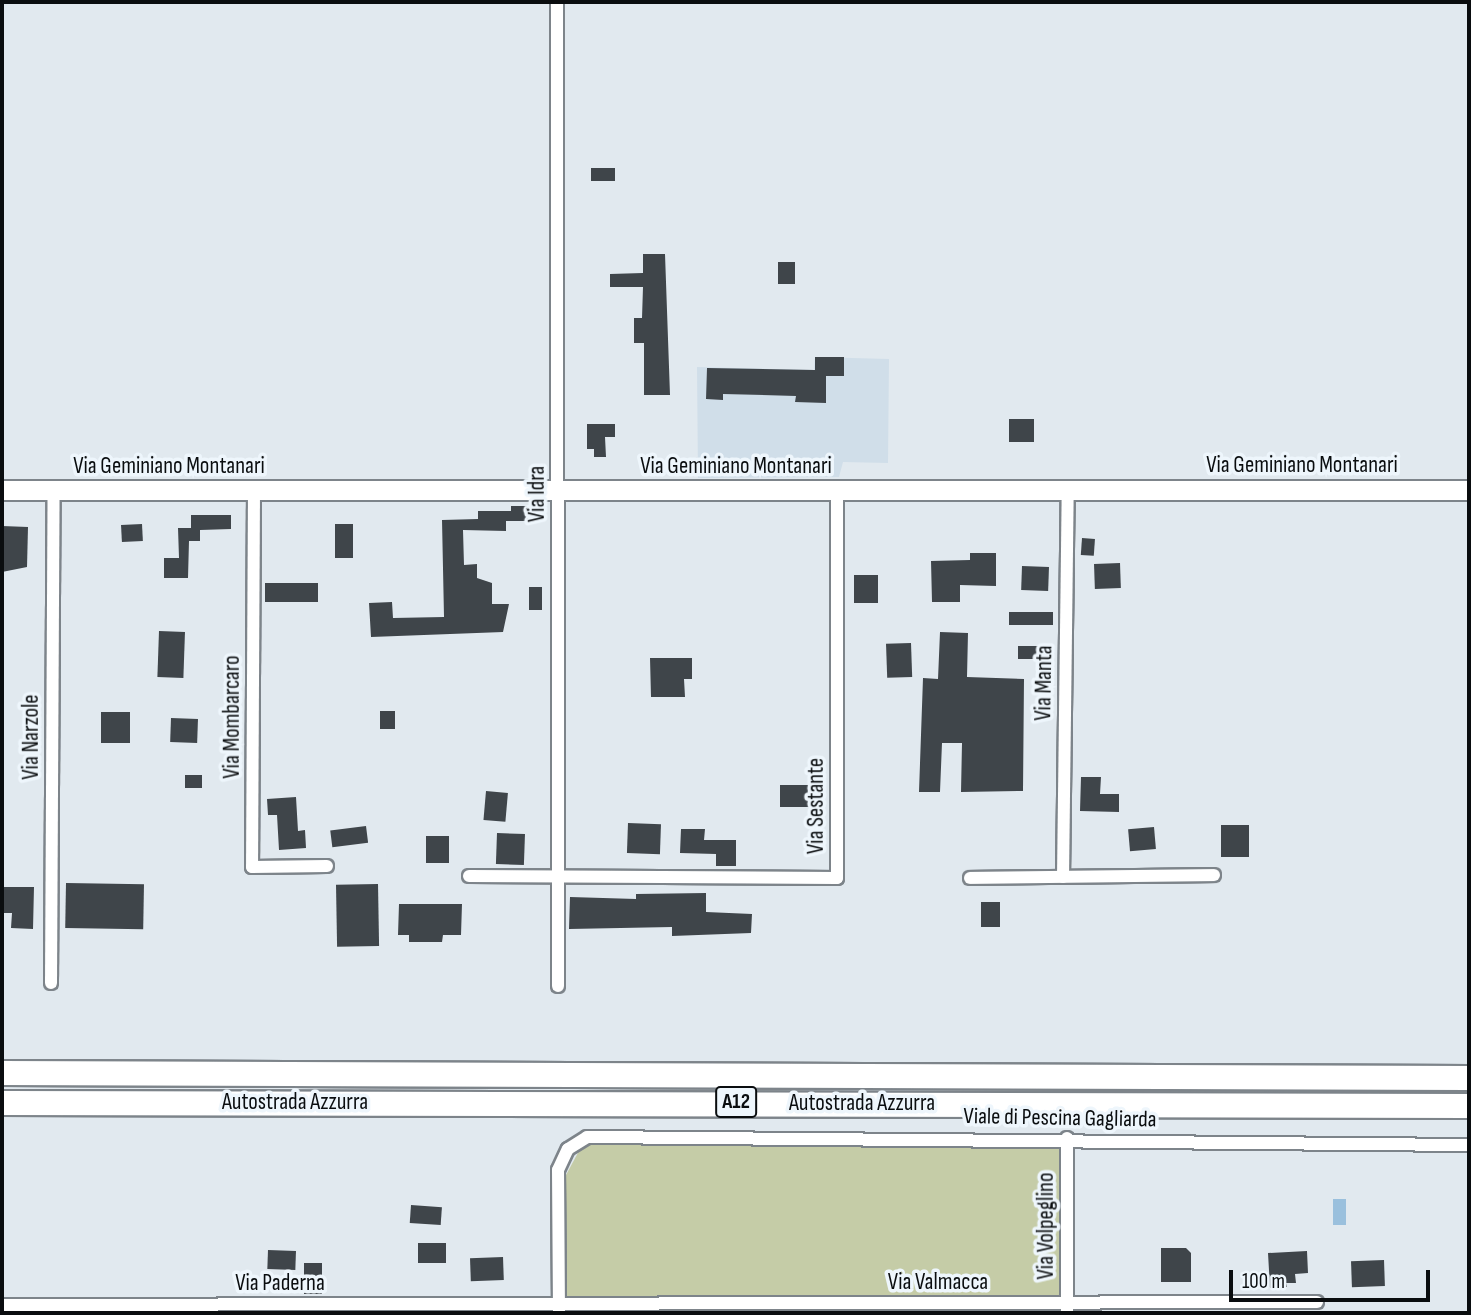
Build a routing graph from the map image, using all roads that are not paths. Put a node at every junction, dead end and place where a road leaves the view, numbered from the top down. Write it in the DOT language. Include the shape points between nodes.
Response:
graph roads {
  1 [pos="557,2"];
  2 [pos="1469,489"];
  3 [pos="1068,490"];
  4 [pos="2,491"];
  5 [pos="54,491"];
  6 [pos="254,491"];
  7 [pos="558,491"];
  8 [pos="837,491"];
  9 [pos="327,866"];
  10 [pos="558,875"];
  11 [pos="1214,875"];
  12 [pos="469,876"];
  13 [pos="1063,877"];
  14 [pos="970,878"];
  15 [pos="51,983"];
  16 [pos="558,986"];
  17 [pos="2,1073"];
  18 [pos="1469,1079"];
  19 [pos="2,1103"];
  20 [pos="1469,1106"];
  21 [pos="1067,1138"];
  22 [pos="1469,1145"];
  23 [pos="1317,1302"];
  24 [pos="2,1304"];
  25 [pos="1233,1307"];
  26 [pos="559,1308"];
  27 [pos="901,1308"];
  28 [pos="1067,1308"];
  29 [pos="48,1309"];
  30 [pos="737,1309"];
  1 -- 7 [label="street, Via Idra"];
  2 -- 3 [label="street, Via Geminiano Montanari"];
  3 -- 8 [label="street, Via Geminiano Montanari"];
  3 -- 13 [label="street, Via Manta"];
  4 -- 5 [label="street, Via Geminiano Montanari"];
  5 -- 6 [label="street, Via Geminiano Montanari"];
  5 -- 15 [label="street, Via Narzole"];
  6 -- 7 [label="street, Via Geminiano Montanari"];
  6 -- 9 [label="street, Via Mombarcaro" via="252,867"];
  7 -- 8 [label="street, Via Geminiano Montanari"];
  7 -- 10 [label="street, Via Idra"];
  8 -- 10 [label="street, Via Sestante" via="837,878"];
  10 -- 12 [label="street, Via Sestante"];
  10 -- 16 [label="street, Via Idra"];
  11 -- 13 [label="street"];
  13 -- 14 [label="street"];
  17 -- 18 [label="highway, Autostrada Azzurra / A12"];
  19 -- 20 [label="highway, Autostrada Azzurra / A12"];
  21 -- 22 [label="street, Viale di Pescina Gagliarda"];
  21 -- 26 [label="street, Viale di Pescina Gagliarda" via="587,1137 568,1149 558,1171"];
  21 -- 28 [label="street, Via Volpeglino"];
  23 -- 25 [label="street, Via Valmacca"];
  24 -- 29 [label="street, Via Paderna"];
  25 -- 28 [label="street, Via Valmacca"];
  26 -- 29 [label="street, Via Paderna"];
  26 -- 30 [label="street, Via Valmacca"];
  27 -- 28 [label="street, Via Valmacca"];
  27 -- 30 [label="street, Via Valmacca"];
}
